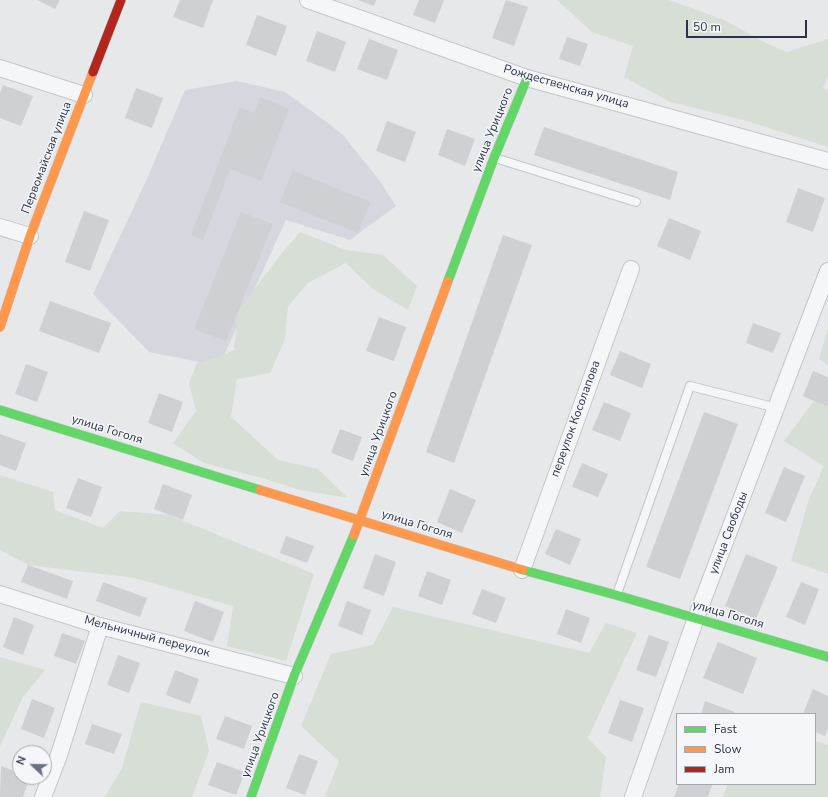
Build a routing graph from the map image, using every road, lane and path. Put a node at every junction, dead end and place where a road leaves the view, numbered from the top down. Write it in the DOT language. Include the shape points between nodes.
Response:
graph roads {
  1 [pos="120,0"];
  2 [pos="308,0"];
  3 [pos="0,68"];
  4 [pos="527,78"];
  5 [pos="84,95"];
  6 [pos="494,158"];
  7 [pos="828,161"];
  8 [pos="636,202"];
  9 [pos="0,227"];
  10 [pos="30,236"];
  11 [pos="631,269"];
  12 [pos="828,271"];
  13 [pos="0,327"];
  14 [pos="776,408"];
  15 [pos="0,410"];
  16 [pos="360,520"];
  17 [pos="522,570"];
  18 [pos="0,594"];
  19 [pos="616,595"];
  20 [pos="696,618"];
  21 [pos="100,626"];
  22 [pos="828,657"];
  23 [pos="294,676"];
  24 [pos="43,797"];
  25 [pos="252,797"];
  26 [pos="633,797"];
  1 -- 5 [label="street, Первомайская улица"];
  2 -- 4 [label="street, Рождественская улица"];
  3 -- 5 [label="street"];
  4 -- 6 [label="street, улица Урицкого"];
  4 -- 7 [label="street, Рождественская улица"];
  5 -- 10 [label="street, Первомайская улица"];
  6 -- 8 [label="lane"];
  6 -- 16 [label="street, улица Урицкого"];
  9 -- 10 [label="street"];
  10 -- 13 [label="street, Первомайская улица"];
  11 -- 17 [label="street, переулок Косолапова"];
  12 -- 14 [label="street, улица Свободы"];
  14 -- 19 [label="lane" via="690,386"];
  14 -- 20 [label="street, улица Свободы"];
  15 -- 16 [label="street, улица Гоголя"];
  16 -- 17 [label="street, улица Гоголя"];
  16 -- 23 [label="street, улица Урицкого"];
  17 -- 19 [label="street, улица Гоголя"];
  18 -- 21 [label="street, Мельничный переулок"];
  19 -- 20 [label="street, улица Гоголя"];
  20 -- 22 [label="street, улица Гоголя"];
  20 -- 26 [label="street, улица Свободы"];
  21 -- 23 [label="street, Мельничный переулок"];
  21 -- 24 [label="street"];
  23 -- 25 [label="street, улица Урицкого"];
}
